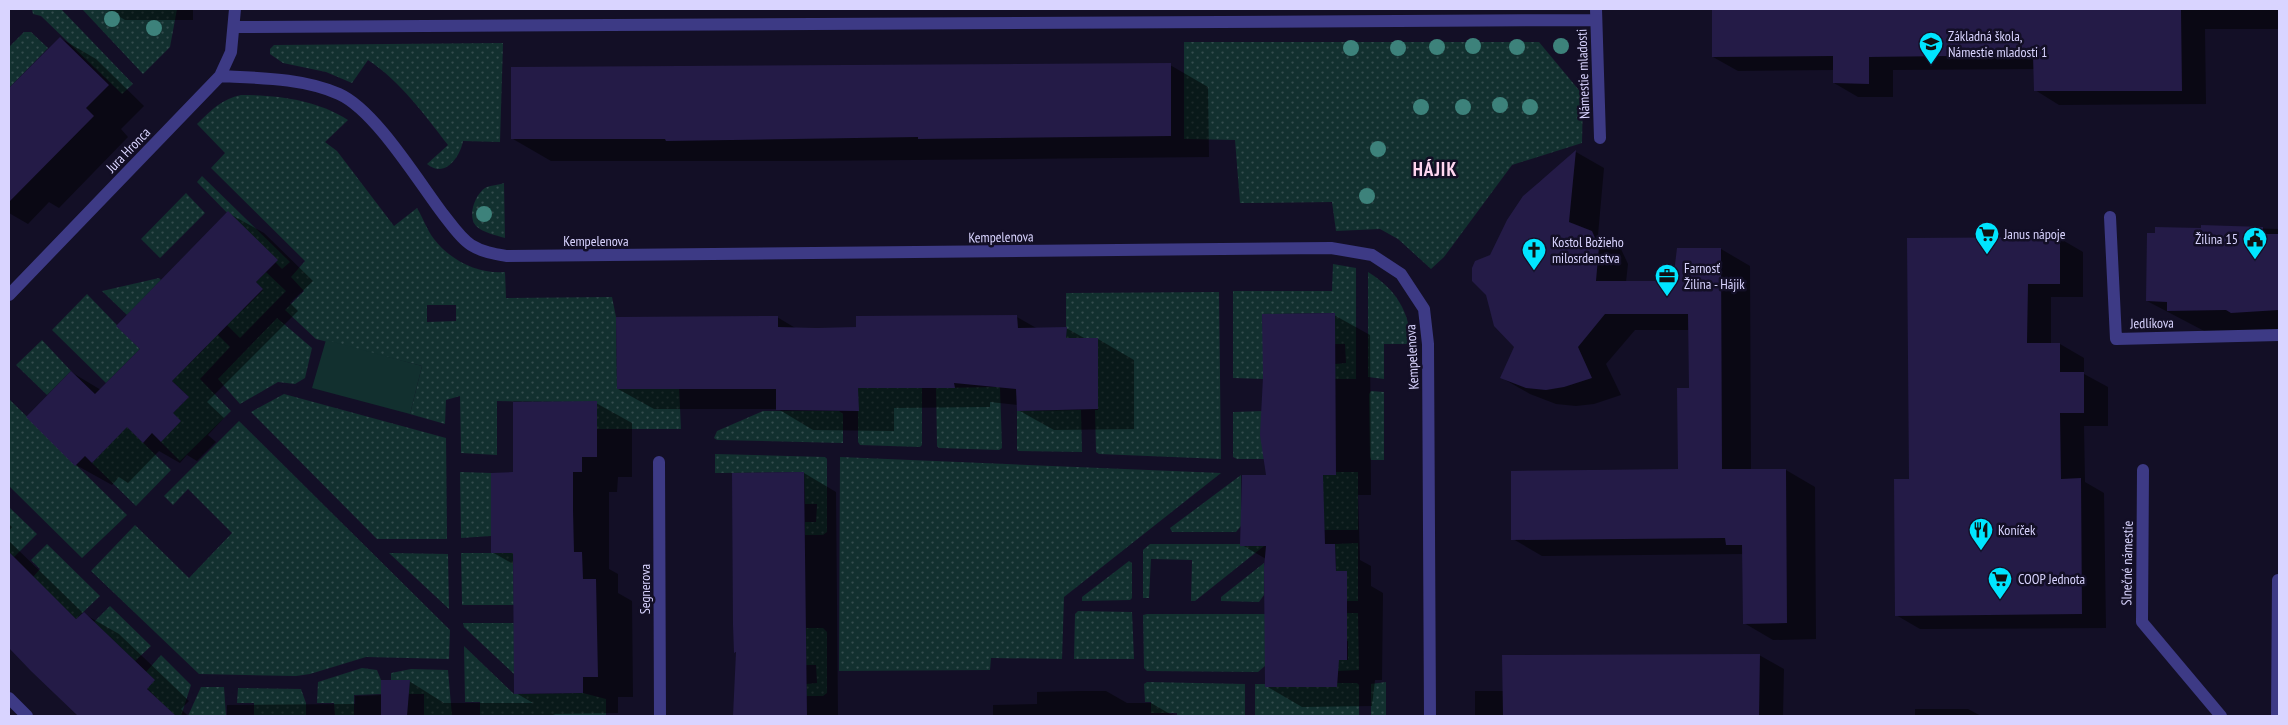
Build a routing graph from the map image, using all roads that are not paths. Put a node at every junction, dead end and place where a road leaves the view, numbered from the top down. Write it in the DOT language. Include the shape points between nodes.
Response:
graph roads {
  1 [pos="234,9"];
  2 [pos="1596,14"];
  3 [pos="234,27"];
  4 [pos="220,76"];
  5 [pos="1600,138"];
  6 [pos="2110,217"];
  7 [pos="9,295"];
  8 [pos="2279,335"];
  9 [pos="659,462"];
  10 [pos="2143,470"];
  11 [pos="2278,580"];
  12 [pos="9,698"];
  13 [pos="27,716"];
  14 [pos="660,716"];
  15 [pos="1430,716"];
  16 [pos="2221,716"];
  17 [pos="2277,716"];
  1 -- 3 [label="street, Jura Hronca"];
  2 -- 3 [label="street"];
  2 -- 5 [label="street, Námestie mladosti"];
  3 -- 4 [label="street, Jura Hronca" via="231,52"];
  4 -- 7 [label="street, Jura Hronca"];
  4 -- 15 [label="street, Kempelenova" via="272,78 340,94 372,118 438,207 470,244 489,253 507,256 1322,248 1372,255 1401,274 1424,308 1428,344 1430,457"];
  6 -- 8 [label="street, Jedlíkova" via="2116,339"];
  9 -- 14 [label="street, Segnerova"];
  10 -- 16 [label="street, Slnečné námestie" via="2142,622"];
  11 -- 17 [label="street"];
  12 -- 13 [label="street"];
}
